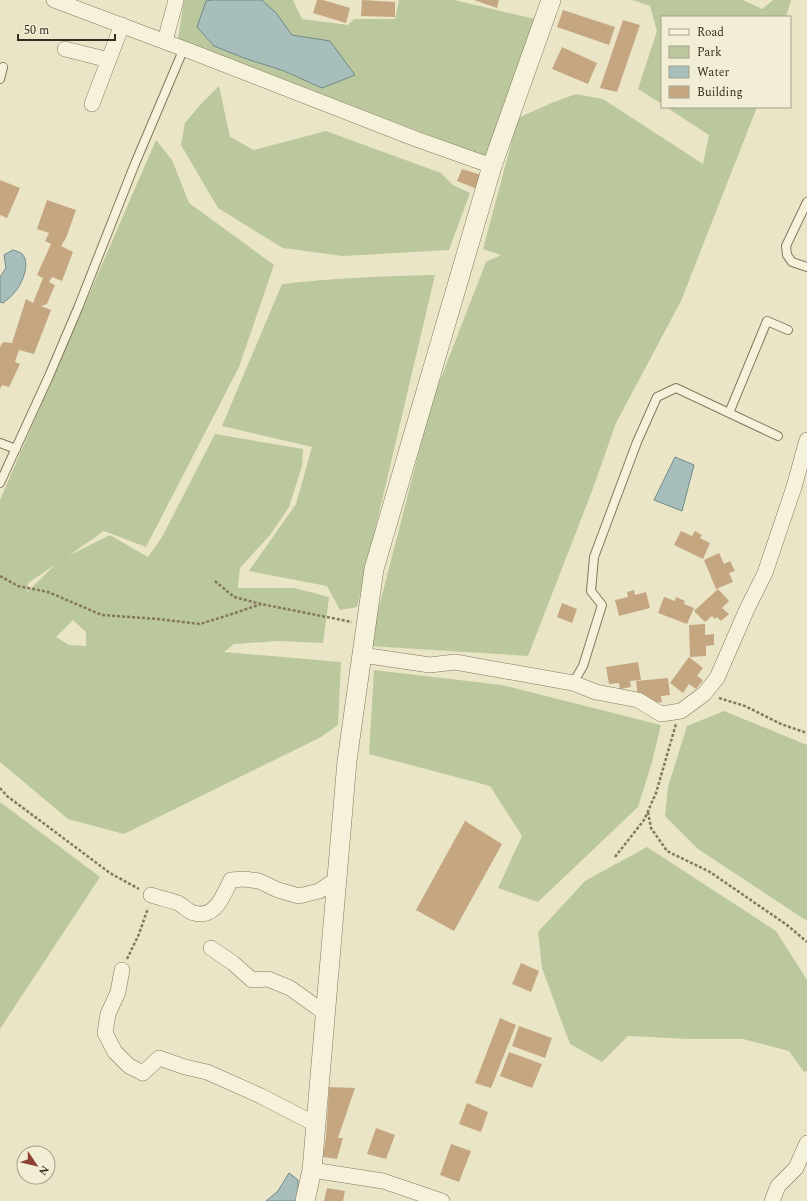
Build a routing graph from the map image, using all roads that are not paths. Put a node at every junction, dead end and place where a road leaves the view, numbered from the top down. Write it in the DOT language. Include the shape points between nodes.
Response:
graph roads {
  1 [pos="54,0"];
  2 [pos="176,0"];
  3 [pos="551,0"];
  4 [pos="122,25"];
  5 [pos="165,41"];
  6 [pos="184,48"];
  7 [pos="66,49"];
  8 [pos="109,60"];
  9 [pos="3,67"];
  10 [pos="0,79"];
  11 [pos="92,104"];
  12 [pos="492,166"];
  13 [pos="807,202"];
  14 [pos="807,267"];
  15 [pos="788,330"];
  16 [pos="729,413"];
  17 [pos="778,436"];
  18 [pos="807,440"];
  19 [pos="0,443"];
  20 [pos="16,449"];
  21 [pos="1,480"];
  22 [pos="362,655"];
  23 [pos="573,683"];
  24 [pos="337,879"];
  25 [pos="151,895"];
  26 [pos="211,948"];
  27 [pos="122,970"];
  28 [pos="325,1013"];
  29 [pos="316,1124"];
  30 [pos="807,1144"];
  31 [pos="312,1170"];
  32 [pos="801,1170"];
  33 [pos="305,1201"];
  34 [pos="442,1201"];
  35 [pos="772,1201"];
  1 -- 4 [label="street"];
  2 -- 5 [label="street"];
  3 -- 12 [label="street"];
  4 -- 5 [label="street"];
  4 -- 8 [label="street"];
  5 -- 6 [label="street"];
  6 -- 12 [label="street"];
  6 -- 20 [label="lane" via="78,308"];
  7 -- 8 [label="street"];
  8 -- 11 [label="street"];
  9 -- 10 [label="lane"];
  12 -- 22 [label="street" via="374,569"];
  13 -- 14 [label="lane" via="786,246 786,255 792,262"];
  15 -- 16 [label="lane" via="767,321"];
  16 -- 17 [label="lane"];
  16 -- 23 [label="lane" via="676,388 657,398 637,442 594,557 591,591 602,604 583,666"];
  18 -- 23 [label="street" via="765,573 717,678 704,694 681,711 661,714 638,700 596,692"];
  19 -- 20 [label="lane"];
  20 -- 21 [label="lane"];
  22 -- 23 [label="street" via="430,665 455,662"];
  22 -- 24 [label="street" via="347,761"];
  24 -- 25 [label="street" via="319,891 299,896 259,881 231,880 219,904 209,913 199,914"];
  24 -- 28 [label="street"];
  26 -- 28 [label="street" via="252,980 268,979 290,988"];
  27 -- 29 [label="street" via="118,992 108,1014 105,1034 115,1052 129,1066 143,1073 159,1058 207,1072"];
  28 -- 29 [label="street"];
  29 -- 31 [label="street"];
  30 -- 32 [label="street"];
  31 -- 33 [label="street"];
  31 -- 34 [label="street" via="383,1181"];
  32 -- 35 [label="street" via="778,1186"];
}
